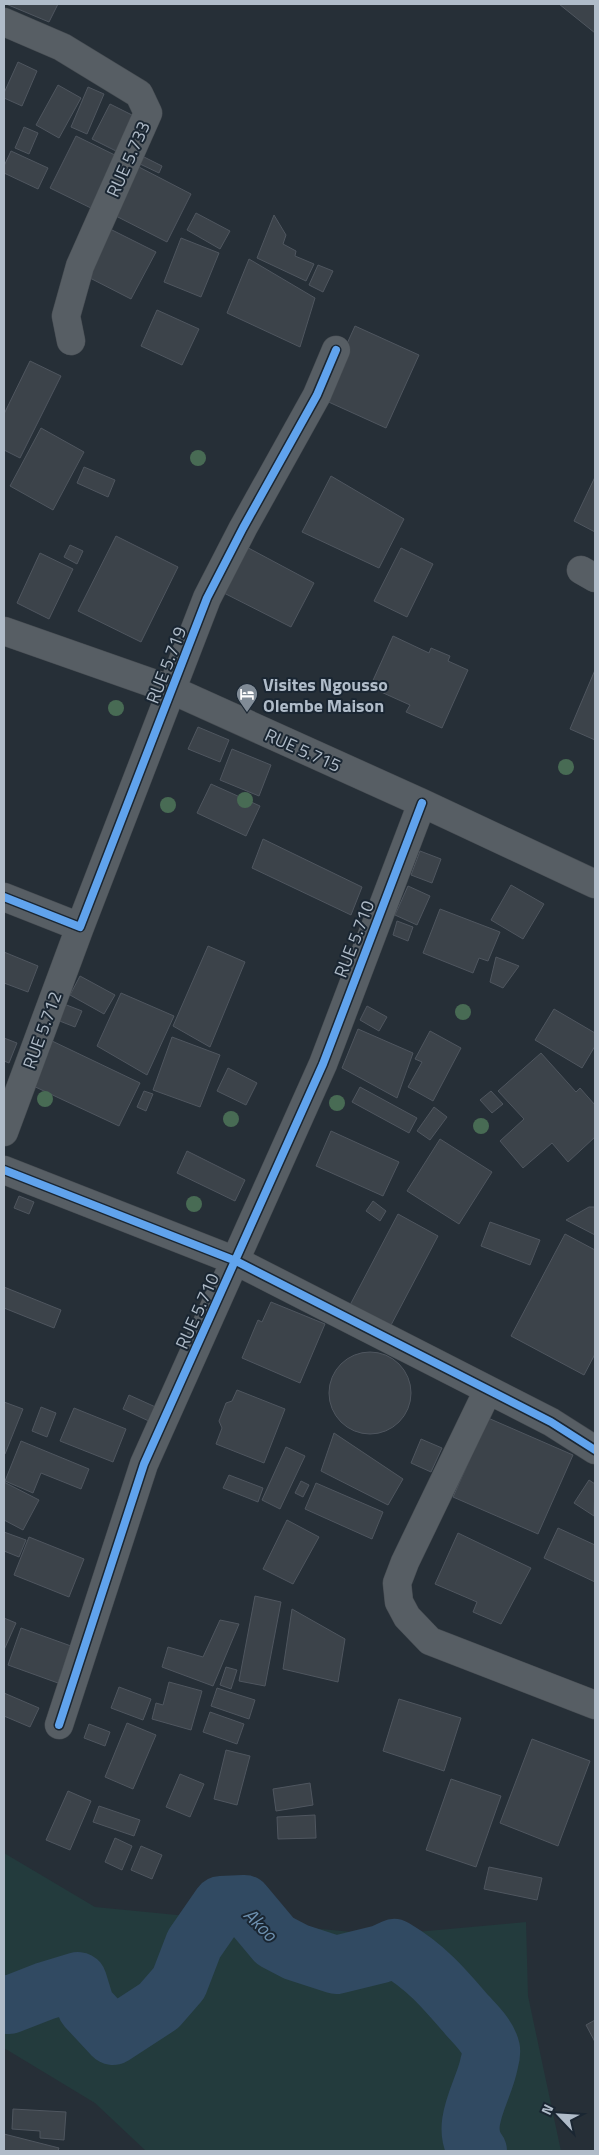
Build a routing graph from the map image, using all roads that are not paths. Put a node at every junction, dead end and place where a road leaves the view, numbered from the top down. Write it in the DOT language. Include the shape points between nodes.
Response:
graph roads {
  1 [pos="4,22"];
  2 [pos="71,341"];
  3 [pos="336,350"];
  4 [pos="4,632"];
  5 [pos="172,690"];
  6 [pos="422,803"];
  7 [pos="595,884"];
  8 [pos="4,897"];
  9 [pos="80,927"];
  10 [pos="4,1132"];
  11 [pos="4,1170"];
  12 [pos="236,1261"];
  13 [pos="488,1390"];
  14 [pos="595,1450"];
  15 [pos="595,1706"];
  16 [pos="59,1725"];
  1 -- 2 [label="street, RUE 5.733" via="62,47 139,94 148,112 80,266 66,316"];
  3 -- 5 [label="street, RUE 5.719" via="317,395 208,598"];
  4 -- 5 [label="street, RUE 5.715"];
  5 -- 6 [label="street, RUE 5.715"];
  5 -- 9 [label="street, RUE 5.719"];
  6 -- 7 [label="street, RUE 5.715"];
  6 -- 12 [label="street, RUE 5.710" via="323,1064"];
  8 -- 9 [label="street"];
  9 -- 10 [label="street, RUE 5.712"];
  11 -- 12 [label="street"];
  12 -- 13 [label="street"];
  12 -- 16 [label="street, RUE 5.710" via="144,1464"];
  13 -- 14 [label="street" via="551,1422"];
  13 -- 15 [label="street" via="405,1562 397,1583 399,1602 430,1641"];
}
